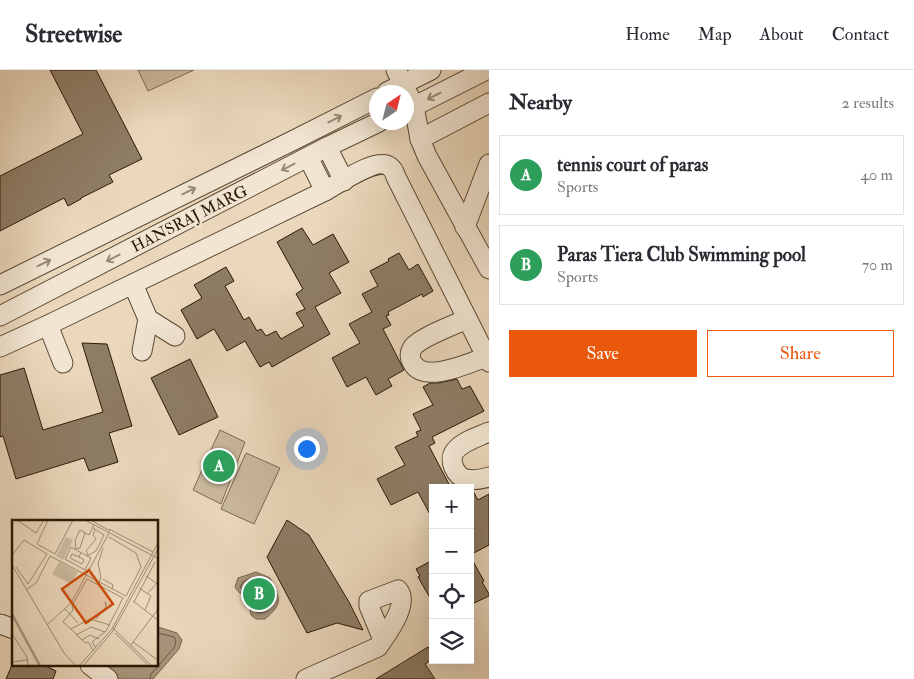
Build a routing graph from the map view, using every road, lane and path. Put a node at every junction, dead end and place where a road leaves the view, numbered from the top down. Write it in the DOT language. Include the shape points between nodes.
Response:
graph roads {
  1 [pos="431,70"];
  2 [pos="486,70"];
  3 [pos="396,82"];
  4 [pos="369,102"];
  5 [pos="489,103"];
  6 [pos="414,106"];
  7 [pos="414,120"];
  8 [pos="369,127"];
  9 [pos="420,139"];
  10 [pos="327,147"];
  11 [pos="308,157"];
  12 [pos="489,164"];
  13 [pos="344,181"];
  14 [pos="325,191"];
  15 [pos="465,227"];
  16 [pos="489,269"];
  17 [pos="133,284"];
  18 [pos="0,285"];
  19 [pos="0,316"];
  20 [pos="148,319"];
  21 [pos="467,319"];
  22 [pos="48,325"];
  23 [pos="175,336"];
  24 [pos="0,348"];
  25 [pos="142,351"];
  26 [pos="488,359"];
  27 [pos="62,362"];
  28 [pos="489,432"];
  29 [pos="489,477"];
  30 [pos="0,624"];
  31 [pos="12,628"];
  32 [pos="383,640"];
  33 [pos="91,666"];
  34 [pos="108,679"];
  35 [pos="306,679"];
  1 -- 3 [label="street"];
  2 -- 6 [label="street, one-way"];
  18 -- 4 [label="street, HANSRAJ MARG, one-way"];
  5 -- 9 [label="street"];
  7 -- 9 [label="street"];
  8 -- 10 [label="street, HANSRAJ MARG"];
  9 -- 15 [label="street"];
  10 -- 11 [label="street, HANSRAJ MARG"];
  10 -- 13 [label="street"];
  11 -- 14 [label="street"];
  11 -- 19 [label="street, HANSRAJ MARG, one-way"];
  12 -- 15 [label="street"];
  13 -- 14 [label="street"];
  13 -- 21 [label="street" via="369,166 384,164 391,167"];
  14 -- 17 [label="street"];
  15 -- 16 [label="street"];
  17 -- 20 [label="street"];
  17 -- 22 [label="street"];
  20 -- 23 [label="street"];
  20 -- 25 [label="street"];
  21 -- 26 [label="street"];
  21 -- 26 [label="street" via="417,343 410,354 411,361 415,367 431,373"];
  22 -- 24 [label="street"];
  22 -- 27 [label="street"];
  28 -- 29 [label="street" via="455,450 452,463 463,478 479,480"];
  30 -- 31 [label="street"];
  32 -- 35 [label="street" via="378,647"];
  33 -- 34 [label="street"];
}
